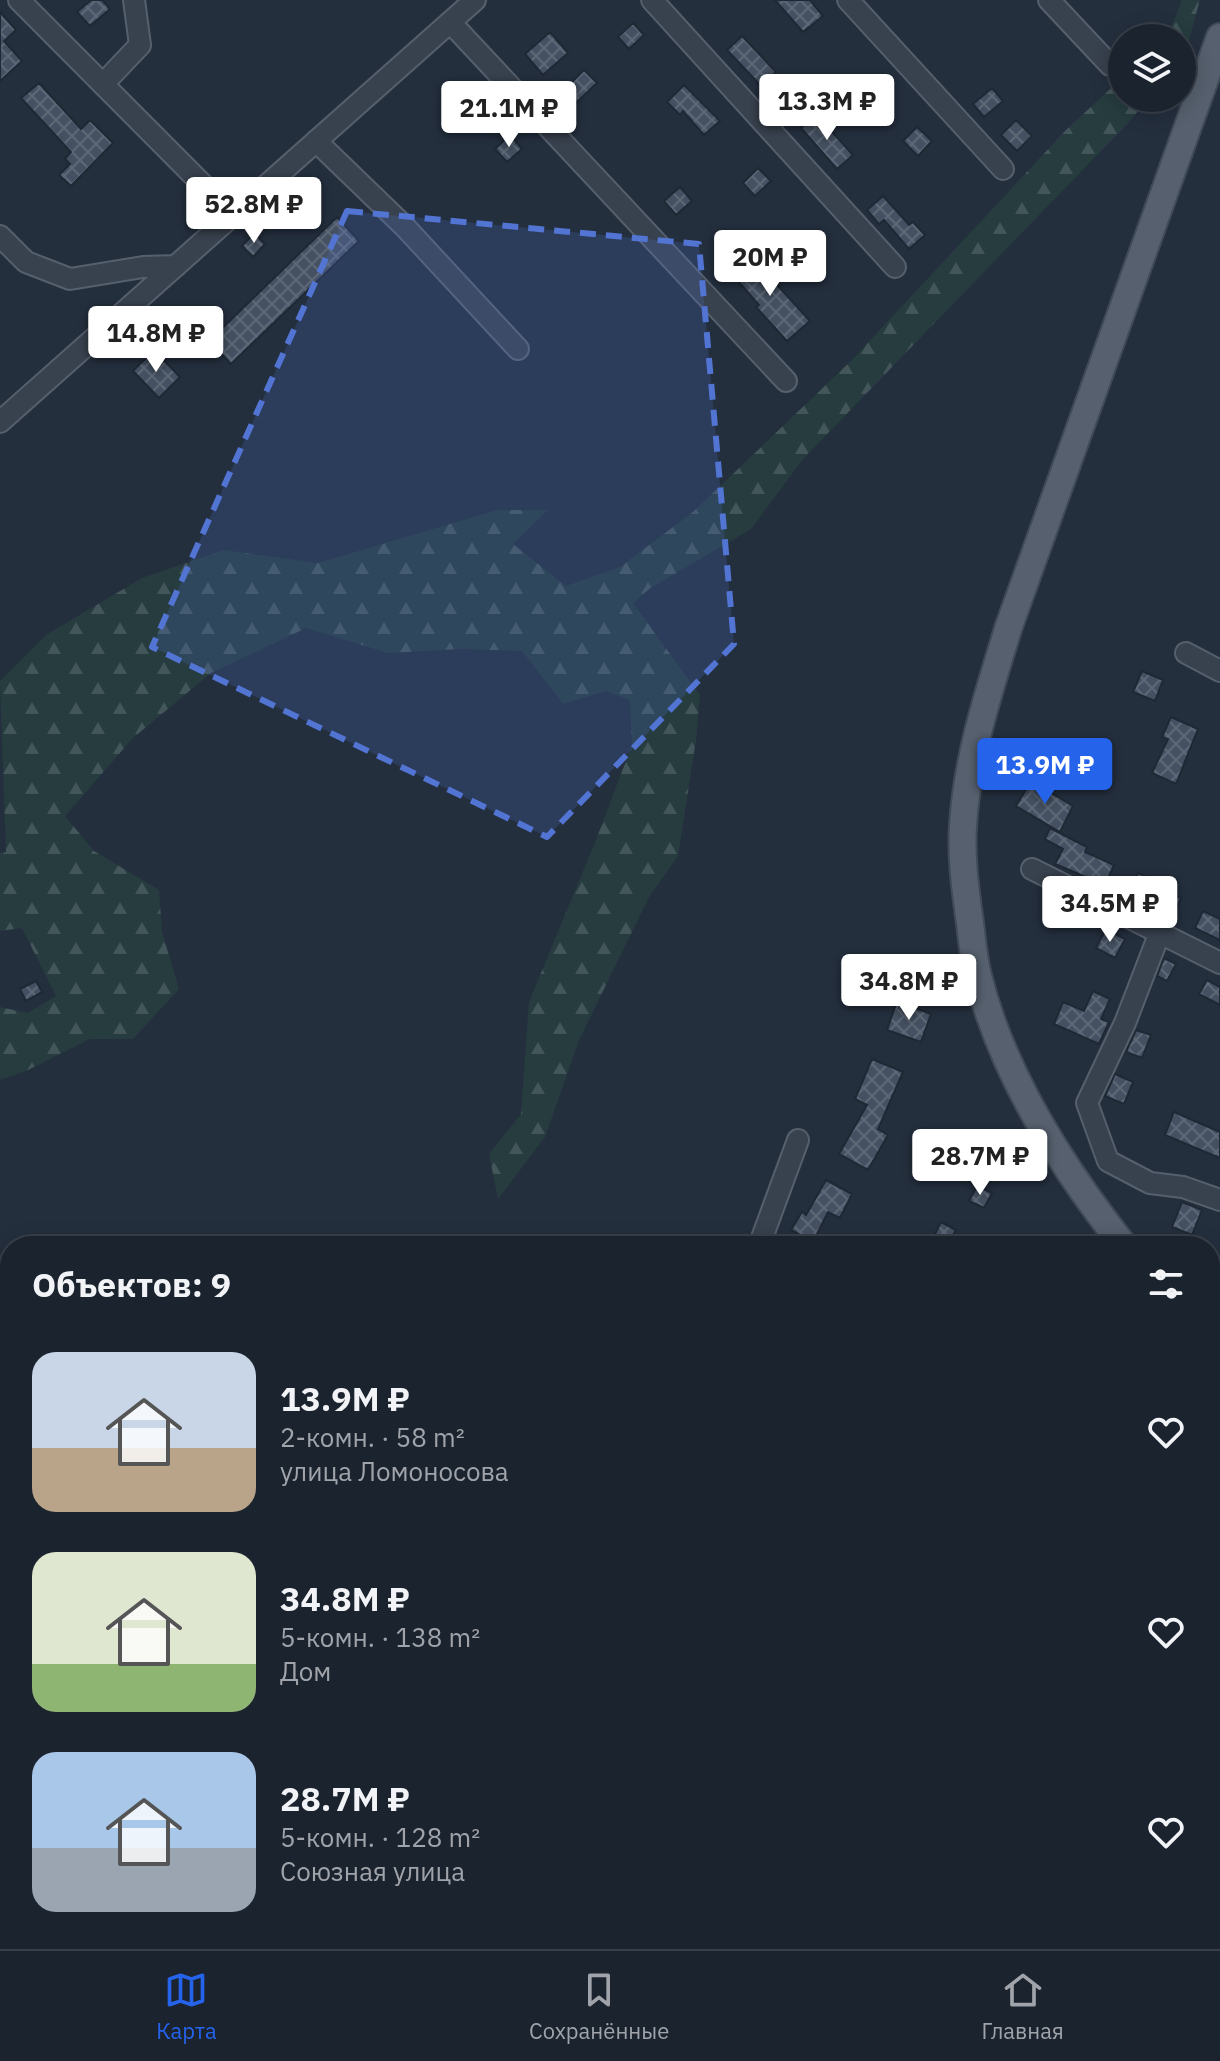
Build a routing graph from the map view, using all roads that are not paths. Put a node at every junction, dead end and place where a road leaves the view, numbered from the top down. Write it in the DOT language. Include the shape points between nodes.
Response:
graph roads {
  1 [pos="19,0"];
  2 [pos="134,0"];
  3 [pos="475,0"];
  4 [pos="652,0"];
  5 [pos="848,0"];
  6 [pos="1049,0"];
  7 [pos="450,22"];
  8 [pos="1220,37"];
  9 [pos="1108,63"];
  10 [pos="103,84"];
  11 [pos="316,141"];
  12 [pos="1003,169"];
  13 [pos="233,215"];
  14 [pos="0,236"];
  15 [pos="176,266"];
  16 [pos="895,267"];
  17 [pos="518,349"];
  18 [pos="786,381"];
  19 [pos="0,422"];
  20 [pos="1186,653"];
  21 [pos="1220,671"];
  22 [pos="1032,869"];
  23 [pos="1160,932"];
  24 [pos="1220,963"];
  25 [pos="798,1140"];
  26 [pos="1220,1200"];
  27 [pos="763,1236"];
  28 [pos="1116,1236"];
  1 -- 10 [label="street"];
  2 -- 10 [label="street" via="140,45"];
  3 -- 7 [label="street"];
  4 -- 16 [label="street"];
  5 -- 12 [label="street"];
  6 -- 9 [label="street"];
  7 -- 11 [label="street"];
  7 -- 18 [label="street"];
  8 -- 28 [label="main road" via="1009,626 982,712 963,828 965,890 978,976 1001,1043 1035,1116"];
  10 -- 13 [label="street"];
  11 -- 13 [label="street"];
  11 -- 17 [label="street"];
  13 -- 15 [label="street"];
  14 -- 15 [label="street" via="26,262 70,279"];
  15 -- 19 [label="street"];
  20 -- 21 [label="street"];
  22 -- 23 [label="street"];
  23 -- 24 [label="street"];
  23 -- 26 [label="street" via="1087,1103 1108,1161 1150,1183"];
  25 -- 27 [label="street"];
}
